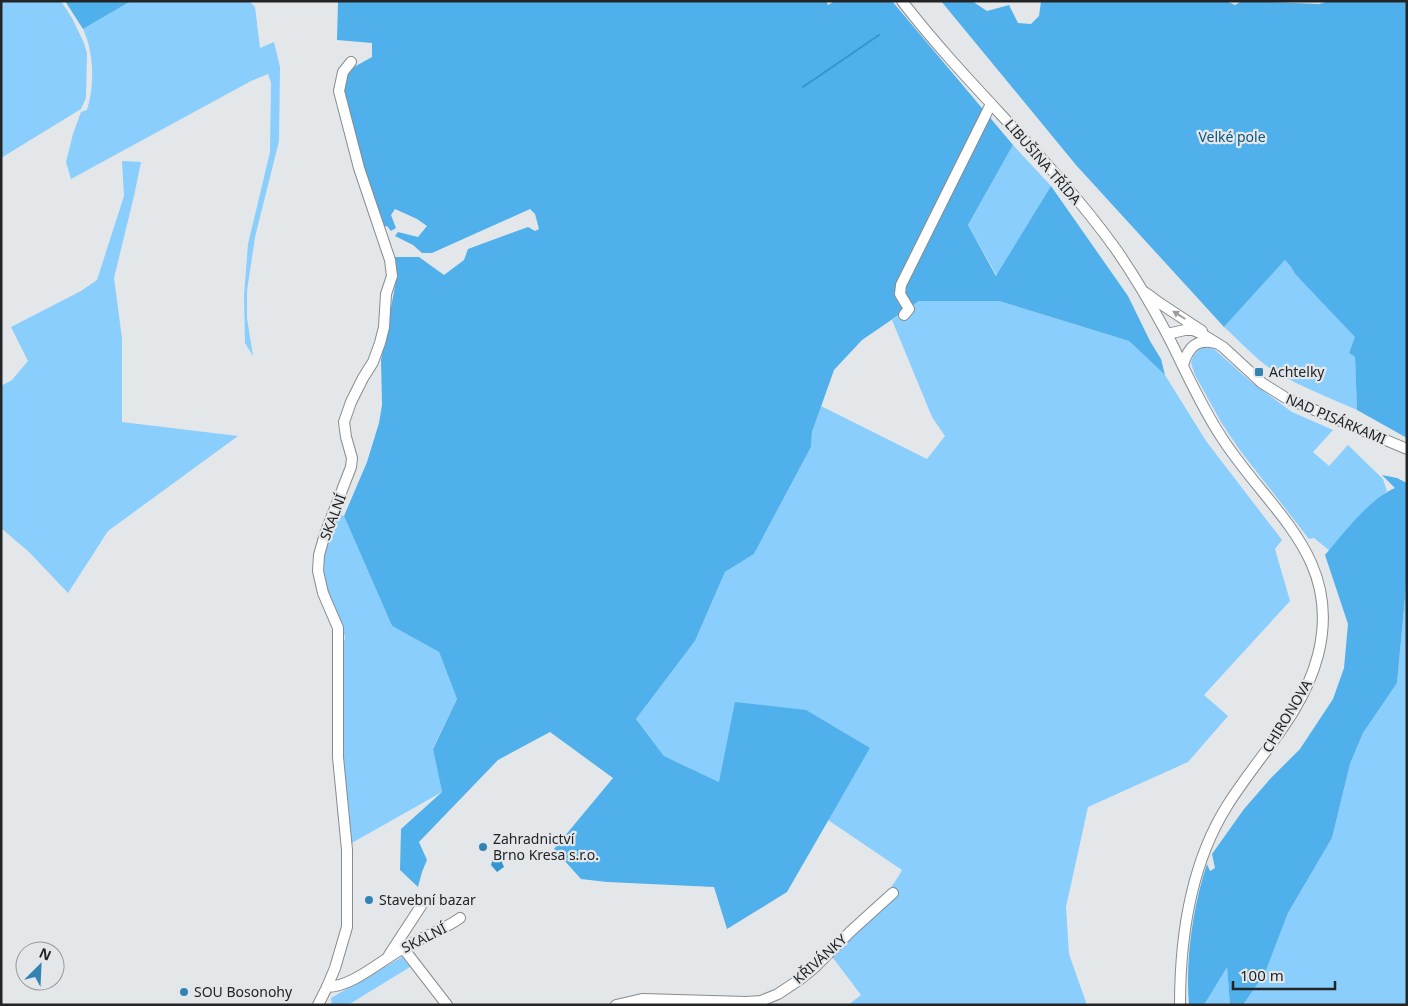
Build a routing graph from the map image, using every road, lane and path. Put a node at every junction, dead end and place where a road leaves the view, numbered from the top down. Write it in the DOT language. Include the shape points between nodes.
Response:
graph roads {
  1 [pos="902,1"];
  2 [pos="351,62"];
  3 [pos="991,104"];
  4 [pos="1140,287"];
  5 [pos="904,315"];
  6 [pos="1167,334"];
  7 [pos="1218,343"];
  8 [pos="1183,366"];
  9 [pos="1407,449"];
  10 [pos="894,893"];
  11 [pos="421,906"];
  12 [pos="460,918"];
  13 [pos="403,948"];
  14 [pos="387,958"];
  15 [pos="327,987"];
  16 [pos="762,1003"];
  17 [pos="318,1005"];
  18 [pos="447,1005"];
  19 [pos="616,1005"];
  20 [pos="1180,1005"];
  1 -- 3 [label="street, LIBUŠINA TŘÍDA"];
  2 -- 15 [label="street, SKALNÍ" via="343,72 339,91 392,276 386,294 380,343 350,402 344,422 351,467 319,555 320,582 338,628 338,756 347,850 347,927"];
  3 -- 4 [label="street, LIBUŠINA TŘÍDA" via="1084,208"];
  3 -- 5 [label="street" via="901,285 900,294 909,309"];
  4 -- 6 [label="street, LIBUŠINA TŘÍDA"];
  7 -- 4 [label="street, one-way"];
  6 -- 7 [label="street, NAD PISÁRKAMI" via="1194,330"];
  6 -- 8 [label="street, CHIRONOVA"];
  7 -- 8 [label="street" via="1204,341 1195,344 1188,351"];
  7 -- 9 [label="street, NAD PISÁRKAMI" via="1262,382 1286,398"];
  8 -- 20 [label="street, CHIRONOVA" via="1225,442 1304,547 1319,580 1324,614 1319,653 1306,689 1272,745 1228,804 1203,853 1183,937"];
  10 -- 16 [label="street, KŘIVÁNKY" via="814,968"];
  11 -- 14 [label="street, SKALNÍ"];
  12 -- 13 [label="street, SKALNÍ"];
  13 -- 14 [label="street, SKALNÍ"];
  13 -- 18 [label="street"];
  14 -- 15 [label="street, SKALNÍ" via="341,986"];
  15 -- 17 [label="street, SKALNÍ"];
  16 -- 19 [label="street, KŘIVÁNKY" via="642,999"];
}
